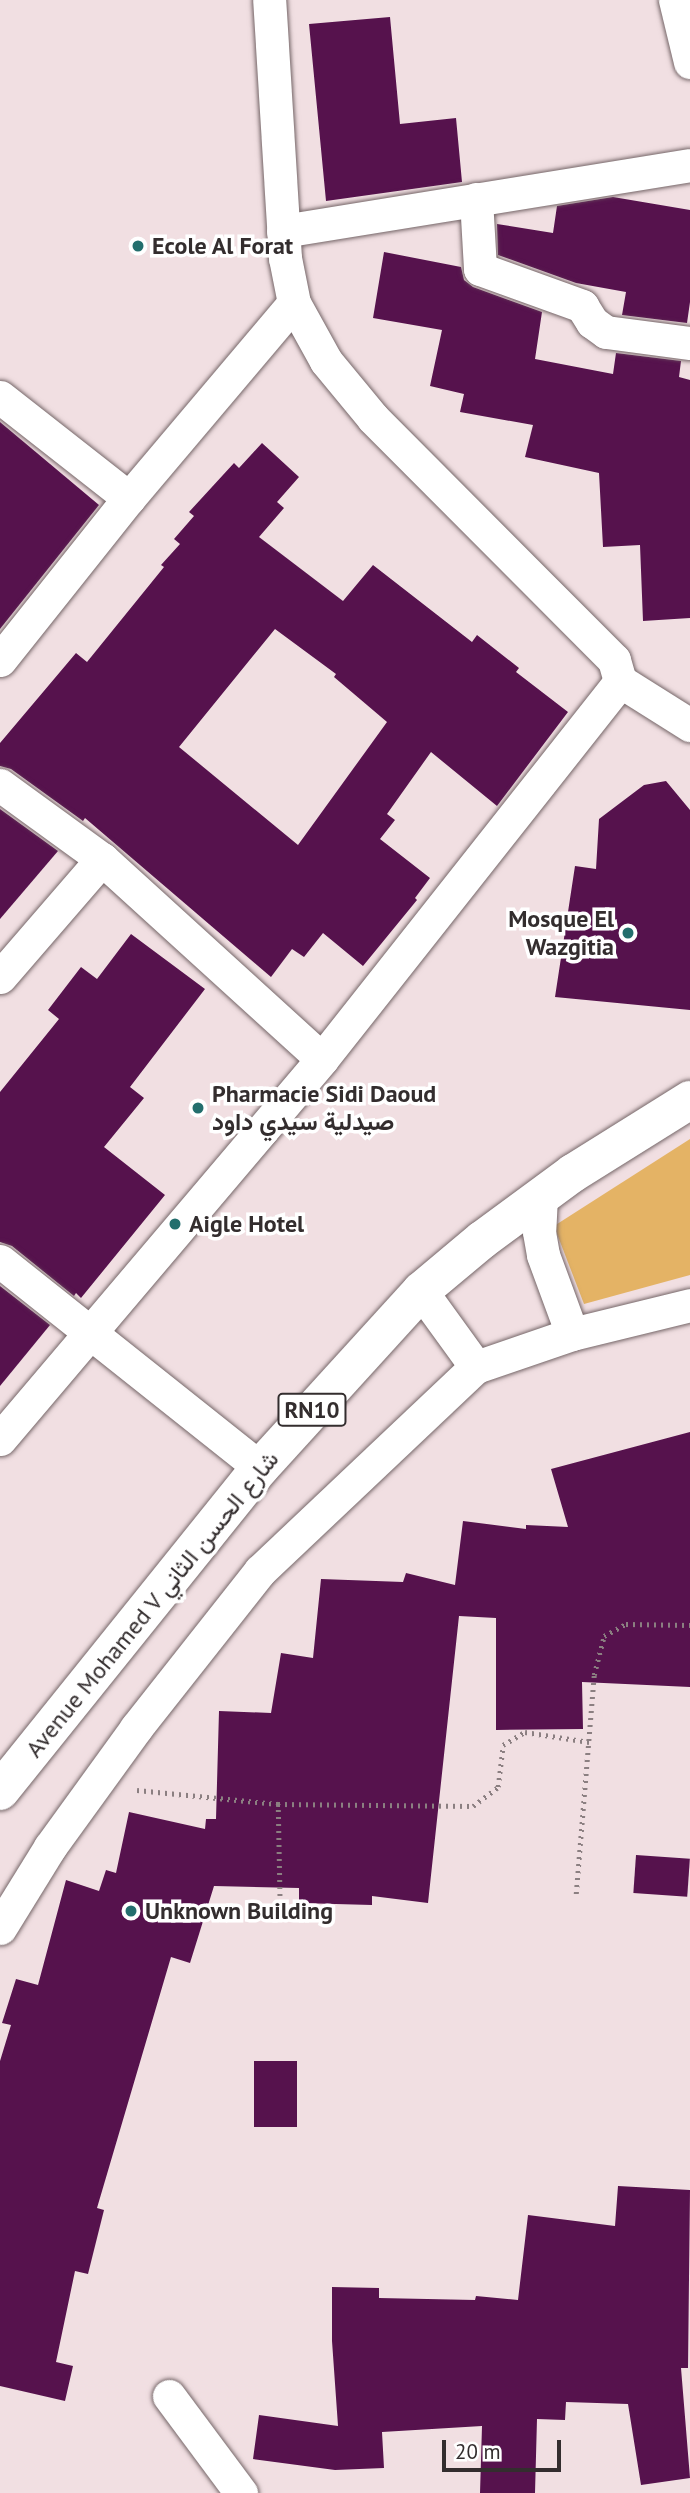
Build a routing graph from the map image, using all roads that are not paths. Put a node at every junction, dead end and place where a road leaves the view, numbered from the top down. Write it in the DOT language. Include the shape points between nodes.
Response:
graph roads {
  1 [pos="269,0"];
  2 [pos="675,0"];
  3 [pos="690,62"];
  4 [pos="690,165"];
  5 [pos="476,199"];
  6 [pos="283,231"];
  7 [pos="294,303"];
  8 [pos="690,343"];
  9 [pos="1,398"];
  10 [pos="129,498"];
  11 [pos="0,660"];
  12 [pos="620,681"];
  13 [pos="690,725"];
  14 [pos="0,785"];
  15 [pos="102,859"];
  16 [pos="0,977"];
  17 [pos="322,1059"];
  18 [pos="690,1100"];
  19 [pos="541,1197"];
  20 [pos="0,1261"];
  21 [pos="421,1291"];
  22 [pos="690,1305"];
  23 [pos="90,1333"];
  24 [pos="572,1334"];
  25 [pos="476,1367"];
  26 [pos="0,1439"];
  27 [pos="260,1468"];
  28 [pos="0,1791"];
  29 [pos="0,1928"];
  30 [pos="169,2396"];
  31 [pos="241,2493"];
  1 -- 6 [label="street"];
  2 -- 3 [label="street"];
  4 -- 5 [label="street"];
  5 -- 6 [label="street"];
  5 -- 8 [label="street" via="480,270 582,306 592,322 606,332"];
  6 -- 7 [label="street"];
  7 -- 10 [label="street"];
  7 -- 12 [label="street" via="326,361 373,418 614,660"];
  9 -- 10 [label="street"];
  10 -- 11 [label="street"];
  12 -- 13 [label="street"];
  12 -- 17 [label="street"];
  14 -- 15 [label="street"];
  15 -- 16 [label="street"];
  15 -- 17 [label="street"];
  17 -- 23 [label="street"];
  18 -- 19 [label="main road, Avenue Mohamed V شارع الحسن الثاني / RN10"];
  19 -- 21 [label="main road, Avenue Mohamed V شارع الحسن الثاني / RN10"];
  19 -- 24 [label="street" via="543,1255"];
  20 -- 23 [label="street"];
  21 -- 25 [label="street"];
  21 -- 27 [label="main road, Avenue Mohamed V شارع الحسن الثاني / RN10"];
  22 -- 24 [label="street"];
  23 -- 26 [label="street"];
  23 -- 27 [label="street"];
  24 -- 25 [label="street"];
  25 -- 29 [label="street" via="260,1571 136,1728 50,1847"];
  27 -- 28 [label="main road, Avenue Mohamed V شارع الحسن الثاني / RN10"];
  30 -- 31 [label="street"];
}
